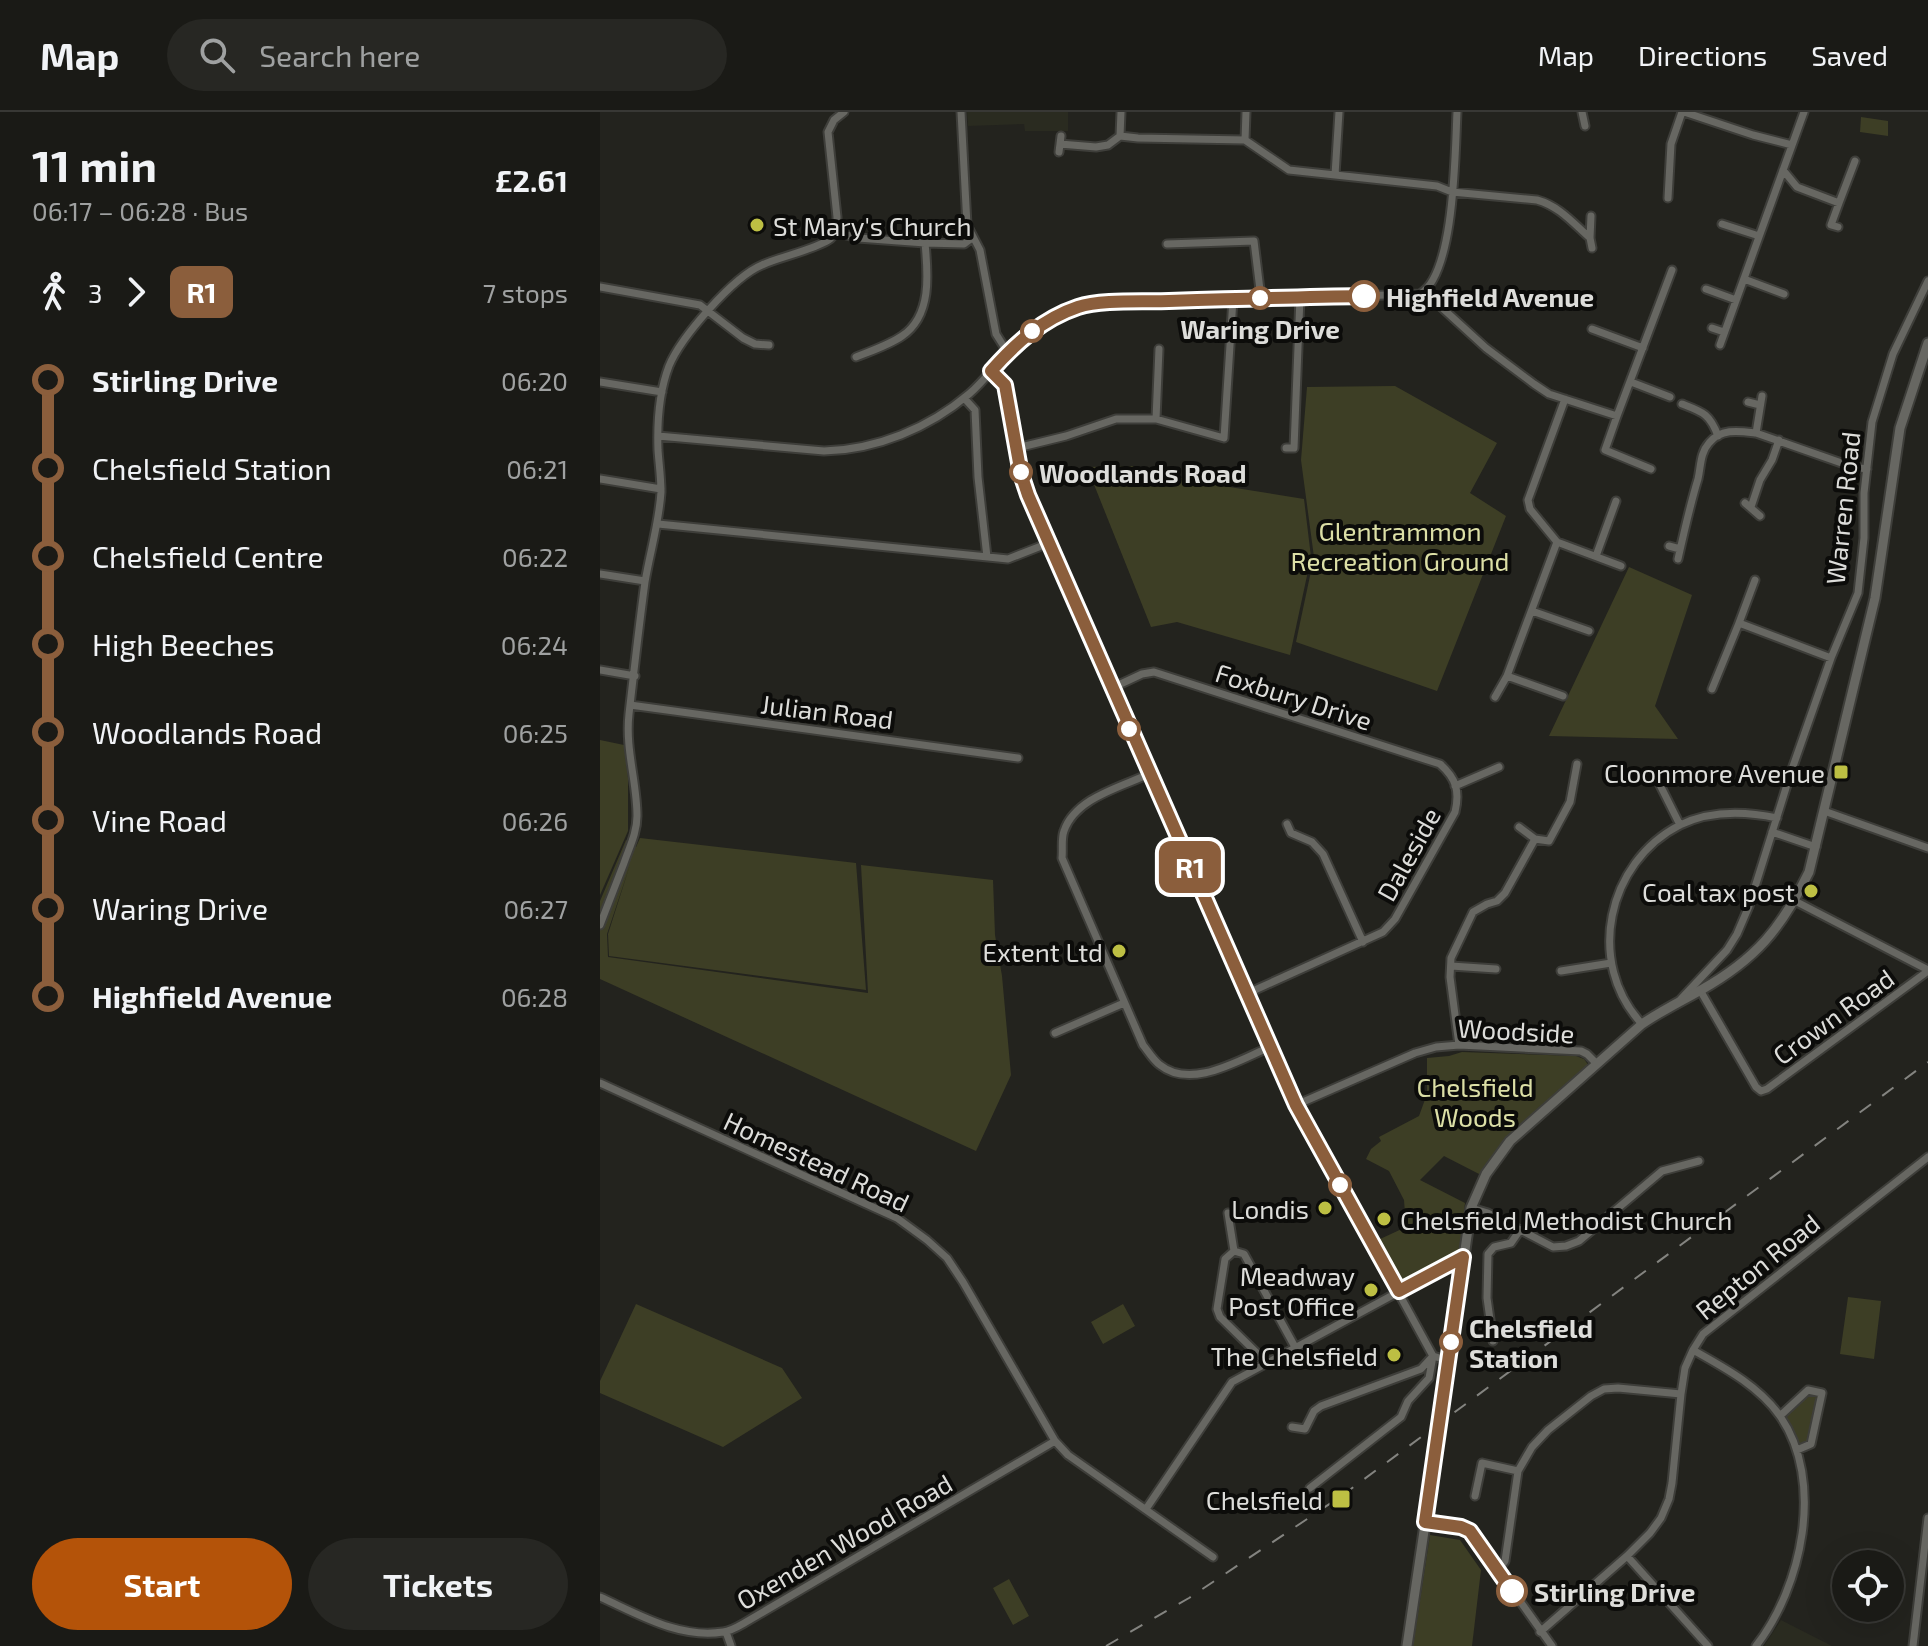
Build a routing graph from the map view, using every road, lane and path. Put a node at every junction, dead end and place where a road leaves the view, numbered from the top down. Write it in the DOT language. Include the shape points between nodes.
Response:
graph roads {
  1 [pos="844,112"];
  2 [pos="961,112"];
  3 [pos="1121,112"];
  4 [pos="1246,112"];
  5 [pos="1339,112"];
  6 [pos="1457,112"];
  7 [pos="1582,112"];
  8 [pos="1683,112"];
  9 [pos="1804,112"];
  10 [pos="1585,126"];
  11 [pos="1120,136"];
  12 [pos="1245,140"];
  13 [pos="1060,144"];
  14 [pos="1792,145"];
  15 [pos="1855,161"];
  16 [pos="1783,170"];
  17 [pos="1335,175"];
  18 [pos="1452,192"];
  19 [pos="1668,198"];
  20 [pos="1839,203"];
  21 [pos="1591,216"];
  22 [pos="1722,224"];
  23 [pos="1838,227"];
  24 [pos="835,232"];
  25 [pos="1759,236"];
  26 [pos="972,238"];
  27 [pos="1590,238"];
  28 [pos="925,243"];
  29 [pos="1167,244"];
  30 [pos="1592,248"];
  31 [pos="1672,270"];
  32 [pos="1744,279"];
  33 [pos="1780,281"];
  34 [pos="1928,281"];
  35 [pos="600,287"];
  36 [pos="1706,289"];
  37 [pos="1427,290"];
  38 [pos="1300,297"];
  39 [pos="1261,298"];
  40 [pos="1233,299"];
  41 [pos="1736,300"];
  42 [pos="709,310"];
  43 [pos="1712,328"];
  44 [pos="1592,329"];
  45 [pos="1724,332"];
  46 [pos="1928,343"];
  47 [pos="769,345"];
  48 [pos="1720,345"];
  49 [pos="1643,348"];
  50 [pos="1159,349"];
  51 [pos="1008,353"];
  52 [pos="856,357"];
  53 [pos="991,371"];
  54 [pos="600,382"];
  55 [pos="1631,382"];
  56 [pos="662,392"];
  57 [pos="1762,396"];
  58 [pos="1670,397"];
  59 [pos="964,398"];
  60 [pos="1565,399"];
  61 [pos="1748,402"];
  62 [pos="1682,404"];
  63 [pos="1760,405"];
  64 [pos="1617,416"];
  65 [pos="1156,419"];
  66 [pos="1756,433"];
  67 [pos="658,436"];
  68 [pos="1718,436"];
  69 [pos="1779,440"];
  70 [pos="1017,448"];
  71 [pos="1286,448"];
  72 [pos="1651,469"];
  73 [pos="1867,469"];
  74 [pos="600,479"];
  75 [pos="661,489"];
  76 [pos="1616,501"];
  77 [pos="1760,516"];
  78 [pos="658,524"];
  79 [pos="1557,542"];
  80 [pos="1049,543"];
  81 [pos="1669,546"];
  82 [pos="1680,549"];
  83 [pos="1596,556"];
  84 [pos="987,557"];
  85 [pos="1678,559"];
  86 [pos="1621,566"];
  87 [pos="600,574"];
  88 [pos="1755,580"];
  89 [pos="645,581"];
  90 [pos="1532,611"];
  91 [pos="1739,623"];
  92 [pos="1589,631"];
  93 [pos="1831,658"];
  94 [pos="600,670"];
  95 [pos="635,676"];
  96 [pos="1507,676"];
  97 [pos="1112,688"];
  98 [pos="1712,689"];
  99 [pos="1563,696"];
  100 [pos="1495,697"];
  101 [pos="630,705"];
  102 [pos="1018,758"];
  103 [pos="1499,767"];
  104 [pos="1574,768"];
  105 [pos="1149,774"];
  106 [pos="1660,785"];
  107 [pos="1455,786"];
  108 [pos="1824,811"];
  109 [pos="1777,818"];
  110 [pos="1287,824"];
  111 [pos="1680,825"];
  112 [pos="1519,827"];
  113 [pos="1772,832"];
  114 [pos="1535,839"];
  115 [pos="1816,847"];
  116 [pos="1928,848"];
  117 [pos="1795,901"];
  118 [pos="600,925"];
  119 [pos="1363,942"];
  120 [pos="1611,963"];
  121 [pos="1451,966"];
  122 [pos="1496,969"];
  123 [pos="1928,970"];
  124 [pos="1561,971"];
  125 [pos="1700,990"];
  126 [pos="1246,994"];
  127 [pos="1679,1000"];
  128 [pos="1124,1003"];
  129 [pos="1642,1024"];
  130 [pos="1055,1033"];
  131 [pos="1459,1045"];
  132 [pos="1270,1047"];
  133 [pos="1597,1064"];
  134 [pos="600,1083"];
  135 [pos="1296,1105"];
  136 [pos="1928,1157"];
  137 [pos="1699,1161"];
  138 [pos="1471,1208"];
  139 [pos="1228,1213"];
  140 [pos="1520,1230"];
  141 [pos="1234,1251"];
  142 [pos="1463,1257"];
  143 [pos="1399,1291"];
  144 [pos="1493,1341"];
  145 [pos="1295,1347"];
  146 [pos="1693,1350"];
  147 [pos="1433,1356"];
  148 [pos="1449,1361"];
  149 [pos="1266,1362"];
  150 [pos="1681,1394"];
  151 [pos="1780,1416"];
  152 [pos="1292,1427"];
  153 [pos="1055,1441"];
  154 [pos="1797,1450"];
  155 [pos="1518,1471"];
  156 [pos="1310,1488"];
  157 [pos="1475,1496"];
  158 [pos="1146,1509"];
  159 [pos="1928,1518"];
  160 [pos="1425,1522"];
  161 [pos="1927,1531"];
  162 [pos="1627,1556"];
  163 [pos="1213,1557"];
  164 [pos="1498,1570"];
  165 [pos="600,1597"];
  166 [pos="726,1632"];
  167 [pos="1540,1632"];
  168 [pos="731,1646"];
  169 [pos="1407,1646"];
  170 [pos="1552,1646"];
  171 [pos="1708,1646"];
  172 [pos="1756,1646"];
  173 [pos="1913,1646"];
  1 -- 24 [label="street" via="828,132"];
  2 -- 26 [label="street"];
  3 -- 11 [label="street"];
  4 -- 12 [label="street"];
  5 -- 17 [label="street"];
  6 -- 18 [label="street"];
  7 -- 10 [label="street"];
  8 -- 14 [label="street"];
  8 -- 19 [label="street" via="1671,144"];
  9 -- 14 [label="street"];
  11 -- 12 [label="street"];
  11 -- 13 [label="street" via="1096,147"];
  12 -- 17 [label="street" via="1289,170"];
  14 -- 16 [label="street"];
  15 -- 20 [label="street"];
  16 -- 20 [label="street" via="1797,187"];
  16 -- 25 [label="street"];
  17 -- 18 [label="street"];
  18 -- 27 [label="street" via="1547,203"];
  18 -- 37 [label="street" via="1443,257"];
  20 -- 23 [label="street" via="1831,225"];
  21 -- 27 [label="street"];
  22 -- 25 [label="street"];
  24 -- 28 [label="street"];
  24 -- 42 [label="street" via="826,241 749,272"];
  25 -- 32 [label="street"];
  26 -- 28 [label="street" via="964,244"];
  26 -- 51 [label="street" via="980,250 996,334"];
  27 -- 30 [label="street"];
  28 -- 52 [label="street" via="926,298 912,327"];
  29 -- 39 [label="street" via="1254,241"];
  31 -- 49 [label="street"];
  32 -- 33 [label="street" via="1780,292"];
  32 -- 41 [label="street"];
  34 -- 73 [label="street, Warren Road" via="1893,354 1872,422"];
  35 -- 42 [label="street"];
  36 -- 41 [label="street"];
  37 -- 38 [label="street" via="1414,295"];
  37 -- 60 [label="street" via="1486,348 1549,394"];
  38 -- 39 [label="street"];
  38 -- 71 [label="street" via="1294,448"];
  39 -- 40 [label="street"];
  40 -- 51 [label="street" via="1083,305 1042,324"];
  40 -- 65 [label="street" via="1224,438"];
  41 -- 45 [label="street"];
  42 -- 47 [label="street" via="743,338"];
  42 -- 56 [label="street" via="672,359"];
  43 -- 45 [label="street"];
  44 -- 49 [label="street"];
  45 -- 48 [label="street"];
  46 -- 108 [label="street, Warren Road" via="1900,428 1875,598"];
  49 -- 55 [label="street"];
  50 -- 65 [label="street"];
  51 -- 53 [label="street"];
  53 -- 59 [label="street"];
  53 -- 70 [label="street" via="1005,385"];
  54 -- 56 [label="street"];
  55 -- 58 [label="street"];
  55 -- 64 [label="street"];
  56 -- 67 [label="street"];
  57 -- 63 [label="street"];
  59 -- 67 [label="street" via="916,429 841,450"];
  59 -- 84 [label="street" via="975,410"];
  60 -- 64 [label="street"];
  60 -- 79 [label="street" via="1528,500"];
  61 -- 63 [label="street"];
  62 -- 68 [label="street" via="1707,414"];
  63 -- 66 [label="street"];
  64 -- 72 [label="street" via="1605,450"];
  65 -- 70 [label="street" via="1116,419"];
  66 -- 68 [label="street" via="1728,431"];
  66 -- 69 [label="street"];
  67 -- 75 [label="street"];
  68 -- 82 [label="street" via="1702,455"];
  69 -- 73 [label="street"];
  69 -- 77 [label="street" via="1748,505"];
  70 -- 80 [label="street" via="1028,495"];
  73 -- 93 [label="street, Warren Road" via="1858,593"];
  74 -- 75 [label="street"];
  75 -- 78 [label="street"];
  76 -- 83 [label="street"];
  78 -- 84 [label="street"];
  78 -- 89 [label="street"];
  79 -- 83 [label="street"];
  79 -- 90 [label="street"];
  80 -- 84 [label="street" via="1008,559"];
  80 -- 97 [label="street"];
  81 -- 82 [label="street"];
  82 -- 85 [label="street"];
  83 -- 86 [label="street"];
  87 -- 89 [label="street"];
  88 -- 91 [label="street"];
  89 -- 95 [label="street"];
  90 -- 92 [label="street"];
  90 -- 96 [label="street"];
  91 -- 93 [label="street"];
  91 -- 98 [label="street"];
  93 -- 109 [label="street, Warren Road"];
  94 -- 95 [label="street"];
  95 -- 101 [label="street"];
  96 -- 99 [label="street"];
  96 -- 100 [label="street"];
  97 -- 105 [label="street"];
  97 -- 107 [label="street, Foxbury Drive" via="1154,672 1440,764"];
  101 -- 102 [label="street, Julian Road"];
  101 -- 118 [label="street" via="636,825"];
  103 -- 107 [label="street"];
  104 -- 114 [label="street" via="1570,802 1549,841"];
  105 -- 126 [label="street"];
  105 -- 128 [label="street" via="1091,800 1064,832 1062,858"];
  106 -- 111 [label="street"];
  107 -- 119 [label="street, Daleside" via="1455,812 1395,919"];
  108 -- 115 [label="street, Warren Road"];
  108 -- 116 [label="street"];
  109 -- 111 [label="street" via="1732,812"];
  109 -- 113 [label="street, Warren Road"];
  110 -- 119 [label="street" via="1291,833 1323,854"];
  111 -- 120 [label="street" via="1652,844 1618,892 1609,939"];
  112 -- 114 [label="street"];
  113 -- 115 [label="street"];
  113 -- 127 [label="street, Warren Road" via="1737,934"];
  114 -- 121 [label="street" via="1505,893 1473,912"];
  115 -- 117 [label="street, Warren Road"];
  117 -- 123 [label="street"];
  117 -- 125 [label="street, Warren Road" via="1750,957"];
  119 -- 126 [label="street, Daleside"];
  120 -- 124 [label="street"];
  120 -- 129 [label="street" via="1618,989"];
  121 -- 122 [label="street"];
  121 -- 131 [label="street"];
  123 -- 125 [label="street, Crown Road" via="1761,1091"];
  125 -- 127 [label="street, Warren Road"];
  126 -- 132 [label="street"];
  127 -- 129 [label="street, Warren Road"];
  128 -- 130 [label="street"];
  128 -- 132 [label="street" via="1143,1045 1161,1066 1183,1075 1207,1074"];
  129 -- 133 [label="street, Warren Road"];
  131 -- 133 [label="street, Woodside" via="1581,1051"];
  131 -- 135 [label="street, Woodside" via="1415,1053"];
  132 -- 135 [label="street"];
  133 -- 138 [label="street, Warren Road" via="1510,1141 1486,1174"];
  134 -- 153 [label="street, Homestead Road" via="897,1218 927,1240 963,1282"];
  135 -- 143 [label="street"];
  136 -- 146 [label="street, Repton Road" via="1720,1319"];
  137 -- 140 [label="street" via="1662,1171 1579,1241 1553,1247"];
  138 -- 140 [label="street"];
  138 -- 142 [label="street, Warren Road"];
  139 -- 141 [label="street"];
  140 -- 144 [label="street" via="1511,1243 1488,1254"];
  141 -- 145 [label="street" via="1244,1254"];
  141 -- 149 [label="street" via="1225,1259 1217,1309"];
  142 -- 143 [label="street"];
  142 -- 148 [label="street, Warren Road"];
  143 -- 145 [label="street"];
  143 -- 147 [label="street"];
  145 -- 149 [label="street"];
  146 -- 150 [label="street, Repton Road"];
  146 -- 151 [label="street" via="1753,1387"];
  147 -- 148 [label="street"];
  147 -- 152 [label="street" via="1421,1369 1321,1406 1305,1429"];
  147 -- 156 [label="street" via="1429,1378 1401,1417"];
  148 -- 160 [label="street, Warren Road, bridge"];
  149 -- 158 [label="street" via="1232,1382"];
  150 -- 155 [label="street" via="1604,1389 1548,1430"];
  150 -- 162 [label="street, Repton Road" via="1669,1499 1650,1533"];
  151 -- 154 [label="street"];
  151 -- 154 [label="street" via="1808,1390 1822,1393 1814,1438"];
  153 -- 158 [label="street, Homestead Road"];
  153 -- 166 [label="street, Oxenden Wood Road"];
  154 -- 172 [label="street" via="1804,1485 1803,1528 1794,1572"];
  155 -- 157 [label="street" via="1482,1463"];
  155 -- 164 [label="street" via="1505,1561"];
  158 -- 163 [label="street, Homestead Road"];
  159 -- 161 [label="street"];
  160 -- 164 [label="street" via="1470,1531"];
  160 -- 169 [label="street, Warren Road"];
  161 -- 173 [label="street"];
  162 -- 167 [label="street, Repton Road"];
  162 -- 171 [label="street"];
  164 -- 167 [label="street"];
  165 -- 166 [label="street, Oxenden Wood Road" via="666,1627"];
  166 -- 168 [label="street"];
  167 -- 170 [label="street"];
}
